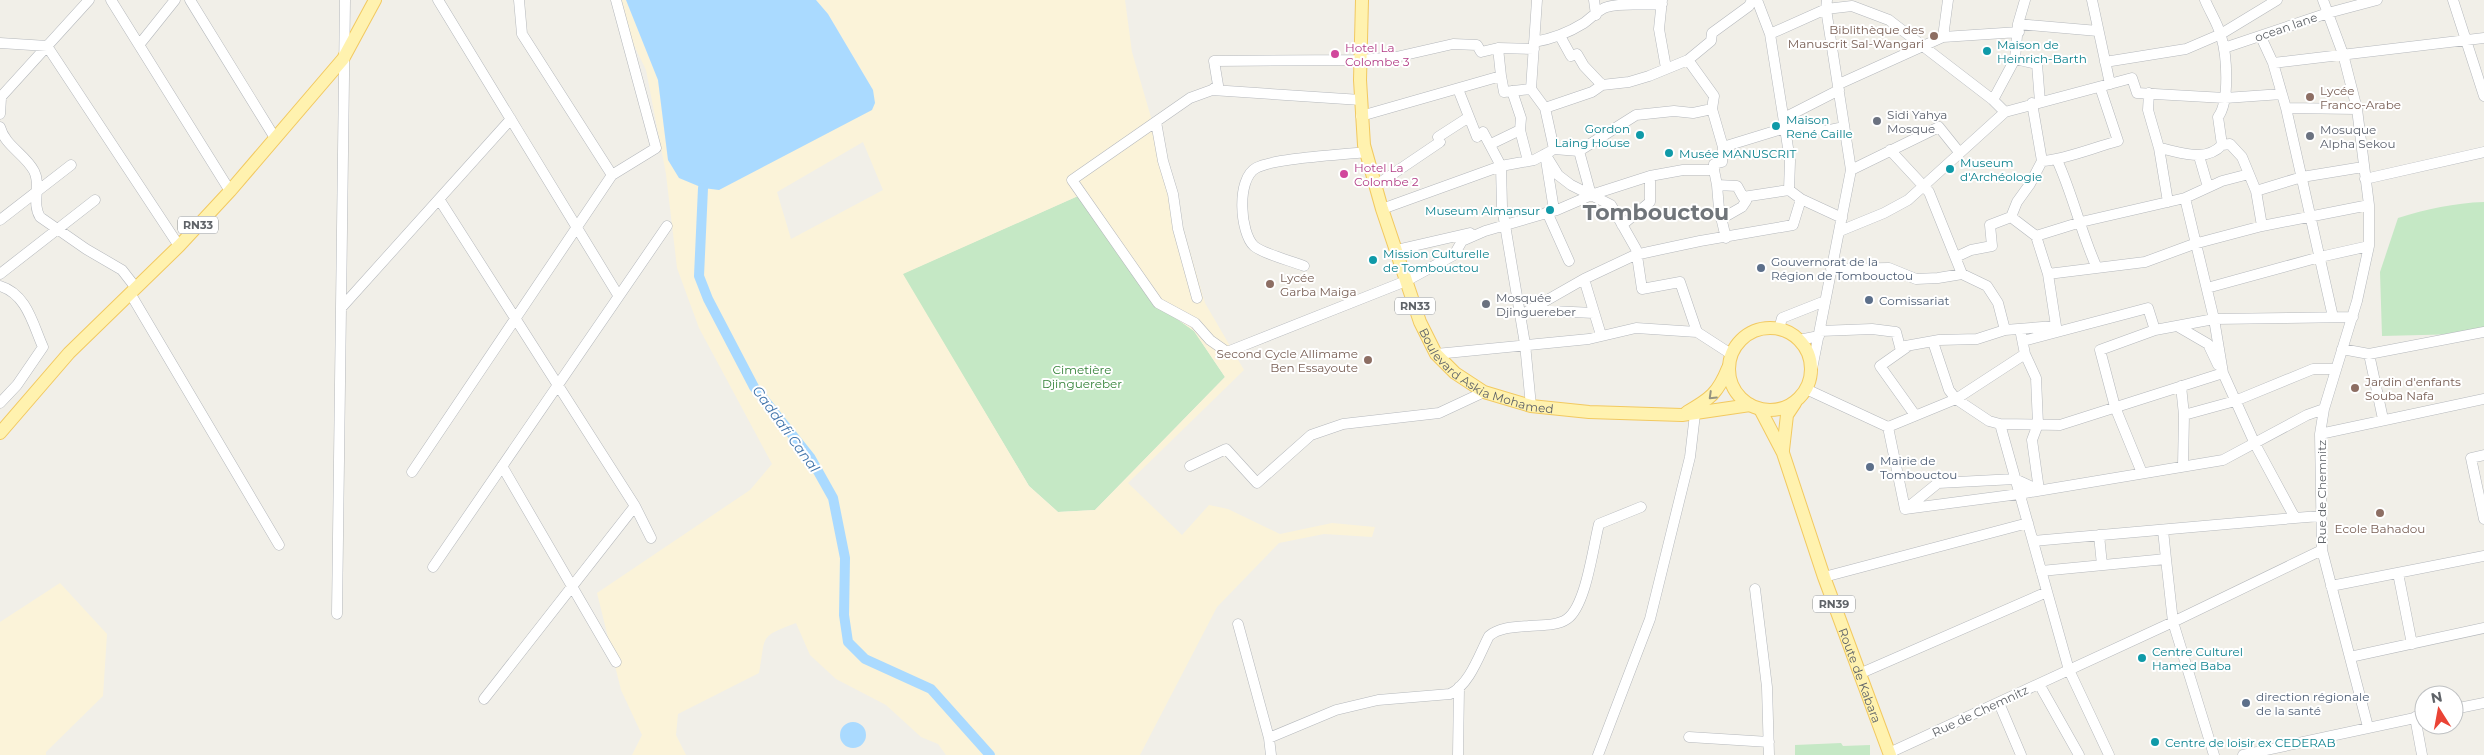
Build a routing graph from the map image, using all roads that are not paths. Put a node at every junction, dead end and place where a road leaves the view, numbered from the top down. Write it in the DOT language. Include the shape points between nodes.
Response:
graph roads {
  1 [pos="89,0"];
  2 [pos="111,0"];
  3 [pos="175,0"];
  4 [pos="190,0"];
  5 [pos="345,0"];
  6 [pos="375,0"];
  7 [pos="438,0"];
  8 [pos="519,0"];
  9 [pos="616,0"];
  10 [pos="1362,0"];
  11 [pos="1536,0"];
  12 [pos="1594,0"];
  13 [pos="1752,0"];
  14 [pos="1757,0"];
  15 [pos="1948,0"];
  16 [pos="2025,0"];
  17 [pos="2092,0"];
  18 [pos="2205,0"];
  19 [pos="2277,0"];
  20 [pos="2323,0"];
  21 [pos="2377,0"];
  22 [pos="2453,0"];
  23 [pos="1662,2"];
  24 [pos="1826,4"];
  25 [pos="2328,13"];
  26 [pos="1596,15"];
  27 [pos="2019,28"];
  28 [pos="2098,31"];
  29 [pos="1770,34"];
  30 [pos="2221,34"];
  31 [pos="1560,36"];
  32 [pos="1943,37"];
  33 [pos="2261,37"];
  34 [pos="2484,38"];
  35 [pos="2466,41"];
  36 [pos="0,44"];
  37 [pos="140,45"];
  38 [pos="47,46"];
  39 [pos="1534,46"];
  40 [pos="1923,46"];
  41 [pos="1498,48"];
  42 [pos="2224,48"];
  43 [pos="2343,54"];
  44 [pos="344,59"];
  45 [pos="2015,59"];
  46 [pos="1360,60"];
  47 [pos="1688,60"];
  48 [pos="2105,62"];
  49 [pos="2273,63"];
  50 [pos="1666,68"];
  51 [pos="1501,76"];
  52 [pos="1602,85"];
  53 [pos="2105,86"];
  54 [pos="1839,87"];
  55 [pos="1458,88"];
  56 [pos="1531,88"];
  57 [pos="1212,90"];
  58 [pos="1512,91"];
  59 [pos="2149,94"];
  60 [pos="2282,94"];
  61 [pos="2484,96"];
  62 [pos="0,98"];
  63 [pos="2225,98"];
  64 [pos="1360,100"];
  65 [pos="1994,100"];
  66 [pos="2036,103"];
  67 [pos="1546,108"];
  68 [pos="2286,108"];
  69 [pos="1712,109"];
  70 [pos="2357,109"];
  71 [pos="2005,112"];
  72 [pos="0,114"];
  73 [pos="1361,116"];
  74 [pos="1469,117"];
  75 [pos="511,119"];
  76 [pos="1156,122"];
  77 [pos="1784,124"];
  78 [pos="0,127"];
  79 [pos="1844,127"];
  80 [pos="1520,130"];
  81 [pos="275,138"];
  82 [pos="1490,144"];
  83 [pos="2222,145"];
  84 [pos="1723,147"];
  85 [pos="2159,148"];
  86 [pos="1890,150"];
  87 [pos="1579,151"];
  88 [pos="1366,152"];
  89 [pos="1550,152"];
  90 [pos="1959,152"];
  91 [pos="2484,152"];
  92 [pos="2200,156"];
  93 [pos="1528,160"];
  94 [pos="2057,160"];
  95 [pos="2042,161"];
  96 [pos="71,165"];
  97 [pos="1501,166"];
  98 [pos="2364,167"];
  99 [pos="1714,170"];
  100 [pos="1851,170"];
  101 [pos="2249,174"];
  102 [pos="612,175"];
  103 [pos="1650,176"];
  104 [pos="2302,177"];
  105 [pos="2365,179"];
  106 [pos="1717,185"];
  107 [pos="1922,185"];
  108 [pos="1375,186"];
  109 [pos="2208,187"];
  110 [pos="1789,190"];
  111 [pos="37,191"];
  112 [pos="230,191"];
  113 [pos="2256,191"];
  114 [pos="1591,195"];
  115 [pos="1744,197"];
  116 [pos="2185,198"];
  117 [pos="439,199"];
  118 [pos="1801,199"];
  119 [pos="95,200"];
  120 [pos="2168,202"];
  121 [pos="2369,205"];
  122 [pos="1382,209"];
  123 [pos="1551,211"];
  124 [pos="2311,216"];
  125 [pos="2011,217"];
  126 [pos="1721,218"];
  127 [pos="1842,218"];
  128 [pos="0,220"];
  129 [pos="2081,222"];
  130 [pos="1501,225"];
  131 [pos="1622,225"];
  132 [pos="667,226"];
  133 [pos="2262,226"];
  134 [pos="577,227"];
  135 [pos="57,230"];
  136 [pos="1840,231"];
  137 [pos="2036,236"];
  138 [pos="1726,238"];
  139 [pos="2194,244"];
  140 [pos="179,246"];
  141 [pos="2369,246"];
  142 [pos="1396,250"];
  143 [pos="1637,255"];
  144 [pos="1956,257"];
  145 [pos="2320,257"];
  146 [pos="1569,261"];
  147 [pos="1304,266"];
  148 [pos="2097,268"];
  149 [pos="1831,270"];
  150 [pos="0,274"];
  151 [pos="1962,274"];
  152 [pos="2048,274"];
  153 [pos="1584,279"];
  154 [pos="1406,281"];
  155 [pos="0,286"];
  156 [pos="2207,288"];
  157 [pos="133,291"];
  158 [pos="618,295"];
  159 [pos="1197,298"];
  160 [pos="1825,301"];
  161 [pos="341,308"];
  162 [pos="1530,310"];
  163 [pos="1594,313"];
  164 [pos="1520,315"];
  165 [pos="2333,317"];
  166 [pos="2353,317"];
  167 [pos="515,318"];
  168 [pos="2214,319"];
  169 [pos="2177,326"];
  170 [pos="1779,329"];
  171 [pos="2020,329"];
  172 [pos="2005,330"];
  173 [pos="2155,330"];
  174 [pos="1697,332"];
  175 [pos="2484,332"];
  176 [pos="1819,334"];
  177 [pos="1602,335"];
  178 [pos="1800,340"];
  179 [pos="2022,341"];
  180 [pos="1933,342"];
  181 [pos="1526,344"];
  182 [pos="1907,347"];
  183 [pos="2342,349"];
  184 [pos="1436,354"];
  185 [pos="2025,354"];
  186 [pos="2369,354"];
  187 [pos="1730,360"];
  188 [pos="2335,369"];
  189 [pos="2222,373"];
  190 [pos="1811,374"];
  191 [pos="557,384"];
  192 [pos="2181,386"];
  193 [pos="1806,388"];
  194 [pos="1484,392"];
  195 [pos="2484,398"];
  196 [pos="1956,399"];
  197 [pos="1796,400"];
  198 [pos="2235,401"];
  199 [pos="0,403"];
  200 [pos="1531,406"];
  201 [pos="1755,407"];
  202 [pos="2115,407"];
  203 [pos="2324,408"];
  204 [pos="1689,414"];
  205 [pos="1915,415"];
  206 [pos="2184,415"];
  207 [pos="2383,419"];
  208 [pos="2000,424"];
  209 [pos="2038,424"];
  210 [pos="1888,427"];
  211 [pos="0,432"];
  212 [pos="2320,434"];
  213 [pos="2255,444"];
  214 [pos="1783,452"];
  215 [pos="2484,455"];
  216 [pos="502,466"];
  217 [pos="1190,466"];
  218 [pos="2183,466"];
  219 [pos="412,472"];
  220 [pos="2142,473"];
  221 [pos="2015,479"];
  222 [pos="2039,490"];
  223 [pos="2019,494"];
  224 [pos="634,506"];
  225 [pos="1641,508"];
  226 [pos="1905,509"];
  227 [pos="2320,516"];
  228 [pos="2296,518"];
  229 [pos="2484,519"];
  230 [pos="2028,523"];
  231 [pos="2163,530"];
  232 [pos="2099,535"];
  233 [pos="651,538"];
  234 [pos="2033,541"];
  235 [pos="279,545"];
  236 [pos="2322,550"];
  237 [pos="2484,556"];
  238 [pos="2166,559"];
  239 [pos="2102,565"];
  240 [pos="433,567"];
  241 [pos="2041,571"];
  242 [pos="2398,573"];
  243 [pos="1824,577"];
  244 [pos="2331,586"];
  245 [pos="571,587"];
  246 [pos="1755,589"];
  247 [pos="2047,592"];
  248 [pos="337,614"];
  249 [pos="2173,622"];
  250 [pos="1238,624"];
  251 [pos="2484,628"];
  252 [pos="2412,644"];
  253 [pos="2350,657"];
  254 [pos="616,662"];
  255 [pos="2069,670"];
  256 [pos="1859,674"];
  257 [pos="2039,684"];
  258 [pos="1459,687"];
  259 [pos="484,699"];
  260 [pos="1999,703"];
  261 [pos="2484,703"];
  262 [pos="2464,708"];
  263 [pos="2414,717"];
  264 [pos="2368,727"];
  265 [pos="2420,735"];
  266 [pos="1689,737"];
  267 [pos="1269,738"];
  268 [pos="1769,742"];
  269 [pos="1269,754"];
  270 [pos="1889,754"];
  271 [pos="1458,755"];
  272 [pos="1598,755"];
  273 [pos="1769,755"];
  274 [pos="2021,755"];
  275 [pos="2079,755"];
  276 [pos="2109,755"];
  277 [pos="2214,755"];
  278 [pos="2243,755"];
  279 [pos="2422,755"];
  1 -- 38 [label="street"];
  2 -- 37 [label="street"];
  3 -- 37 [label="street"];
  4 -- 81 [label="street"];
  5 -- 44 [label="street"];
  6 -- 44 [label="main road, RN33"];
  7 -- 75 [label="street"];
  8 -- 102 [label="street" via="522,34"];
  9 -- 102 [label="street" via="656,148"];
  10 -- 46 [label="main road, Boulevard Askia Mohamed / RN33"];
  11 -- 39 [label="street"];
  12 -- 26 [label="street"];
  13 -- 47 [label="street" via="1749,6 1712,33 1711,41"];
  14 -- 29 [label="street"];
  15 -- 32 [label="street"];
  16 -- 27 [label="street"];
  17 -- 28 [label="street"];
  18 -- 30 [label="street"];
  19 -- 30 [label="street"];
  20 -- 25 [label="street, Rue de Chemnitz"];
  21 -- 25 [label="street, ocean lane"];
  22 -- 35 [label="street"];
  23 -- 26 [label="street" via="1605,7"];
  23 -- 50 [label="street" via="1659,29"];
  24 -- 29 [label="street"];
  24 -- 40 [label="street" via="1852,6 1889,20"];
  24 -- 54 [label="street"];
  25 -- 33 [label="street, ocean lane"];
  25 -- 43 [label="street, Rue de Chemnitz"];
  26 -- 31 [label="street"];
  27 -- 28 [label="street"];
  27 -- 32 [label="street"];
  27 -- 45 [label="street"];
  28 -- 48 [label="street"];
  29 -- 77 [label="street"];
  30 -- 42 [label="street"];
  30 -- 48 [label="street" via="2186,49"];
  31 -- 39 [label="street"];
  31 -- 52 [label="street" via="1571,56 1577,54"];
  32 -- 40 [label="street"];
  33 -- 42 [label="street, ocean lane"];
  33 -- 49 [label="street"];
  34 -- 35 [label="street"];
  35 -- 43 [label="street"];
  35 -- 61 [label="street"];
  36 -- 38 [label="street"];
  37 -- 112 [label="street"];
  38 -- 62 [label="street"];
  38 -- 140 [label="street"];
  39 -- 41 [label="street"];
  39 -- 56 [label="street"];
  40 -- 54 [label="street"];
  40 -- 65 [label="street"];
  41 -- 46 [label="street" via="1481,52 1477,45 1453,44 1396,57"];
  41 -- 51 [label="street"];
  42 -- 63 [label="street"];
  43 -- 49 [label="street"];
  43 -- 70 [label="street, Rue de Chemnitz"];
  44 -- 81 [label="main road, RN33"];
  44 -- 161 [label="street"];
  45 -- 65 [label="street"];
  45 -- 66 [label="street" via="2038,64"];
  46 -- 57 [label="street" via="1214,61 1218,85"];
  46 -- 64 [label="main road, Boulevard Askia Mohamed / RN33"];
  47 -- 50 [label="street"];
  47 -- 69 [label="street" via="1714,96"];
  48 -- 53 [label="street"];
  49 -- 60 [label="street"];
  50 -- 52 [label="street" via="1629,82"];
  51 -- 55 [label="street"];
  51 -- 58 [label="street" via="1504,92"];
  52 -- 67 [label="street" via="1592,92"];
  53 -- 59 [label="street" via="2132,78 2137,93"];
  53 -- 66 [label="street"];
  53 -- 94 [label="street" via="2118,141"];
  54 -- 77 [label="street" via="1788,116"];
  54 -- 79 [label="street"];
  55 -- 73 [label="street"];
  55 -- 74 [label="street"];
  56 -- 58 [label="street"];
  56 -- 67 [label="street"];
  57 -- 64 [label="street"];
  57 -- 76 [label="street" via="1190,98"];
  58 -- 80 [label="street" via="1521,118"];
  59 -- 63 [label="street"];
  59 -- 85 [label="street" via="2148,110"];
  60 -- 63 [label="street"];
  60 -- 68 [label="street"];
  62 -- 72 [label="street"];
  63 -- 83 [label="street" via="2218,117"];
  64 -- 73 [label="main road, Boulevard Askia Mohamed / RN33"];
  65 -- 71 [label="street"];
  66 -- 71 [label="street"];
  66 -- 95 [label="street"];
  67 -- 89 [label="street"];
  68 -- 70 [label="street"];
  68 -- 104 [label="street"];
  69 -- 84 [label="street"];
  69 -- 87 [label="street" via="1636,115"];
  70 -- 98 [label="street, Rue de Chemnitz"];
  71 -- 90 [label="street"];
  73 -- 88 [label="main road, Boulevard Askia Mohamed / RN33"];
  74 -- 82 [label="street" via="1478,137 1483,132"];
  74 -- 108 [label="street" via="1438,137 1440,142"];
  75 -- 117 [label="street"];
  75 -- 134 [label="street"];
  76 -- 154 [label="street" via="1072,180 1158,303 1195,323 1210,340 1227,352"];
  76 -- 159 [label="street" via="1178,230"];
  77 -- 79 [label="street" via="1825,131"];
  77 -- 84 [label="street"];
  77 -- 110 [label="street" via="1790,161"];
  78 -- 111 [label="street" via="8,143 34,172"];
  79 -- 100 [label="street"];
  80 -- 82 [label="street"];
  80 -- 93 [label="street"];
  81 -- 112 [label="main road, RN33"];
  82 -- 97 [label="street"];
  83 -- 92 [label="street" via="2214,153"];
  83 -- 101 [label="street" via="2230,144 2242,157"];
  84 -- 99 [label="street" via="1722,162 1714,164"];
  85 -- 92 [label="street"];
  85 -- 120 [label="street"];
  86 -- 90 [label="street" via="1939,127"];
  86 -- 100 [label="street"];
  86 -- 107 [label="street"];
  87 -- 89 [label="street"];
  87 -- 114 [label="street"];
  88 -- 108 [label="main road, Boulevard Askia Mohamed / RN33"];
  88 -- 147 [label="street" via="1272,164 1256,168 1247,176 1242,191 1247,236 1255,247"];
  89 -- 93 [label="street"];
  89 -- 114 [label="street" via="1558,175"];
  89 -- 123 [label="street"];
  90 -- 107 [label="street"];
  91 -- 105 [label="street"];
  92 -- 109 [label="street"];
  93 -- 97 [label="street"];
  94 -- 95 [label="street"];
  94 -- 129 [label="street"];
  95 -- 125 [label="street"];
  96 -- 111 [label="street"];
  97 -- 122 [label="street"];
  97 -- 130 [label="street"];
  98 -- 104 [label="street"];
  98 -- 105 [label="street, Rue de Chemnitz"];
  99 -- 103 [label="street" via="1683,170"];
  99 -- 106 [label="street"];
  100 -- 127 [label="street"];
  101 -- 109 [label="street"];
  101 -- 113 [label="street"];
  102 -- 134 [label="street"];
  103 -- 114 [label="street"];
  103 -- 131 [label="street" via="1650,202"];
  104 -- 113 [label="street"];
  104 -- 124 [label="street"];
  105 -- 121 [label="street, Rue de Chemnitz"];
  106 -- 115 [label="street" via="1737,186"];
  106 -- 126 [label="street"];
  107 -- 136 [label="street" via="1908,200"];
  107 -- 144 [label="street" via="1929,192"];
  108 -- 122 [label="main road, Boulevard Askia Mohamed / RN33"];
  109 -- 116 [label="street"];
  110 -- 115 [label="street"];
  110 -- 118 [label="street"];
  111 -- 128 [label="street"];
  111 -- 135 [label="street" via="36,211"];
  112 -- 140 [label="main road, RN33"];
  113 -- 133 [label="street"];
  114 -- 123 [label="street"];
  114 -- 131 [label="street" via="1611,205"];
  115 -- 126 [label="street" via="1746,201 1742,207"];
  116 -- 120 [label="street"];
  116 -- 139 [label="street"];
  117 -- 161 [label="street"];
  117 -- 167 [label="street"];
  118 -- 127 [label="street"];
  118 -- 138 [label="street" via="1793,225"];
  119 -- 135 [label="street"];
  120 -- 129 [label="street"];
  121 -- 124 [label="street"];
  121 -- 141 [label="street, Rue de Chemnitz"];
  122 -- 142 [label="main road, Boulevard Askia Mohamed / RN33"];
  123 -- 130 [label="street"];
  123 -- 146 [label="street"];
  124 -- 133 [label="street"];
  124 -- 145 [label="street"];
  125 -- 137 [label="street"];
  125 -- 144 [label="street" via="1990,225 1992,246 1970,250"];
  126 -- 138 [label="street"];
  127 -- 136 [label="street"];
  129 -- 137 [label="street"];
  129 -- 148 [label="street"];
  130 -- 142 [label="street"];
  130 -- 154 [label="street" via="1462,241 1454,255"];
  130 -- 164 [label="street"];
  131 -- 143 [label="street"];
  132 -- 158 [label="street"];
  133 -- 139 [label="street"];
  134 -- 158 [label="street"];
  134 -- 167 [label="street"];
  135 -- 150 [label="street"];
  135 -- 157 [label="street" via="122,270"];
  136 -- 149 [label="street"];
  137 -- 152 [label="street"];
  138 -- 143 [label="street"];
  139 -- 148 [label="street" via="2144,262"];
  139 -- 156 [label="street"];
  140 -- 157 [label="main road, RN33"];
  141 -- 145 [label="street"];
  141 -- 166 [label="street, Rue de Chemnitz"];
  142 -- 154 [label="main road, Boulevard Askia Mohamed / RN33"];
  143 -- 153 [label="street"];
  143 -- 174 [label="street" via="1642,289 1680,282"];
  144 -- 151 [label="street"];
  145 -- 156 [label="street"];
  145 -- 165 [label="street"];
  148 -- 152 [label="street"];
  149 -- 151 [label="street" via="1889,268 1916,279"];
  149 -- 160 [label="street"];
  151 -- 172 [label="street" via="1987,286 1998,303"];
  152 -- 171 [label="street" via="2056,326"];
  153 -- 162 [label="street"];
  153 -- 163 [label="street"];
  154 -- 184 [label="main road, Boulevard Askia Mohamed / RN33" via="1420,322"];
  155 -- 199 [label="street" via="7,288 23,303 43,347 17,385"];
  156 -- 168 [label="street"];
  157 -- 211 [label="main road, RN33" via="70,353"];
  157 -- 235 [label="street"];
  158 -- 191 [label="street"];
  160 -- 170 [label="street" via="1782,318"];
  160 -- 176 [label="street"];
  161 -- 248 [label="street"];
  162 -- 163 [label="street"];
  162 -- 164 [label="street"];
  163 -- 177 [label="street"];
  164 -- 181 [label="street"];
  165 -- 166 [label="street"];
  165 -- 168 [label="street"];
  166 -- 183 [label="street, Rue de Chemnitz"];
  167 -- 191 [label="street"];
  167 -- 219 [label="street"];
  168 -- 169 [label="street"];
  168 -- 189 [label="street"];
  169 -- 173 [label="street"];
  169 -- 189 [label="street" via="2208,344"];
  170 -- 178 [label="main road"];
  170 -- 187 [label="main road" via="1768,328 1751,333 1737,344"];
  171 -- 172 [label="street"];
  171 -- 179 [label="street"];
  172 -- 180 [label="street" via="1977,339"];
  173 -- 179 [label="street" via="2148,308"];
  173 -- 202 [label="street" via="2100,350"];
  174 -- 177 [label="street" via="1636,328"];
  174 -- 187 [label="street"];
  175 -- 186 [label="street"];
  176 -- 178 [label="street"];
  176 -- 182 [label="street" via="1872,329 1896,332 1900,347"];
  176 -- 190 [label="street"];
  177 -- 181 [label="street"];
  178 -- 190 [label="main road" via="1809,356"];
  179 -- 185 [label="street"];
  180 -- 182 [label="street"];
  180 -- 196 [label="street" via="1949,390"];
  181 -- 184 [label="street"];
  181 -- 200 [label="street"];
  182 -- 205 [label="street" via="1880,366"];
  183 -- 186 [label="street"];
  183 -- 188 [label="street, Rue de Chemnitz"];
  184 -- 194 [label="main road, Boulevard Askia Mohamed / RN33" via="1455,373"];
  185 -- 196 [label="street"];
  185 -- 209 [label="street" via="2036,378"];
  186 -- 207 [label="street"];
  187 -- 201 [label="main road" via="1734,389"];
  187 -- 204 [label="main road, one-way" via="1721,385 1710,399"];
  188 -- 198 [label="street" via="2313,369"];
  188 -- 203 [label="street, Rue de Chemnitz"];
  189 -- 192 [label="street"];
  189 -- 198 [label="street"];
  190 -- 193 [label="main road"];
  191 -- 216 [label="street"];
  191 -- 224 [label="street"];
  192 -- 202 [label="street"];
  192 -- 206 [label="street"];
  193 -- 197 [label="main road"];
  193 -- 210 [label="street"];
  194 -- 200 [label="main road, Boulevard Askia Mohamed / RN33"];
  194 -- 217 [label="street" via="1439,413 1343,424 1311,435 1257,483 1226,449"];
  195 -- 207 [label="street"];
  196 -- 205 [label="street"];
  196 -- 208 [label="street" via="1989,421"];
  197 -- 201 [label="main road" via="1773,410"];
  197 -- 214 [label="main road" via="1787,415"];
  198 -- 206 [label="street"];
  198 -- 213 [label="street"];
  200 -- 204 [label="main road, Boulevard Askia Mohamed / RN33" via="1589,412"];
  201 -- 204 [label="main road, RN33"];
  201 -- 214 [label="main road"];
  202 -- 209 [label="street" via="2060,425"];
  202 -- 220 [label="street"];
  203 -- 212 [label="street, Rue de Chemnitz"];
  203 -- 213 [label="street"];
  204 -- 272 [label="street" via="1690,457 1650,619"];
  205 -- 210 [label="street"];
  206 -- 218 [label="street"];
  207 -- 212 [label="street"];
  208 -- 209 [label="street"];
  208 -- 221 [label="street"];
  209 -- 222 [label="street" via="2032,440"];
  210 -- 226 [label="street"];
  212 -- 227 [label="street, Rue de Chemnitz"];
  213 -- 218 [label="street" via="2223,460"];
  213 -- 228 [label="street"];
  214 -- 243 [label="main road, Route de Kabara / RN39"];
  215 -- 229 [label="street" via="2471,458"];
  216 -- 240 [label="street"];
  216 -- 245 [label="street"];
  218 -- 220 [label="street"];
  220 -- 222 [label="street"];
  221 -- 222 [label="street"];
  221 -- 223 [label="street"];
  221 -- 226 [label="street" via="1938,483"];
  222 -- 223 [label="street"];
  223 -- 226 [label="street"];
  223 -- 230 [label="street"];
  224 -- 233 [label="street"];
  224 -- 245 [label="street"];
  225 -- 258 [label="street" via="1599,524 1579,605 1568,618 1494,632"];
  227 -- 228 [label="street"];
  227 -- 236 [label="street, Rue de Chemnitz"];
  228 -- 231 [label="street"];
  230 -- 234 [label="street"];
  230 -- 243 [label="street"];
  231 -- 232 [label="street"];
  231 -- 238 [label="street"];
  232 -- 234 [label="street"];
  232 -- 239 [label="street"];
  234 -- 241 [label="street"];
  236 -- 244 [label="street"];
  236 -- 249 [label="street, Rue de Chemnitz"];
  237 -- 242 [label="street"];
  238 -- 239 [label="street"];
  238 -- 249 [label="street"];
  239 -- 241 [label="street"];
  241 -- 247 [label="street"];
  242 -- 244 [label="street"];
  242 -- 252 [label="street"];
  243 -- 256 [label="main road, Route de Kabara / RN39"];
  244 -- 253 [label="street"];
  245 -- 254 [label="street"];
  245 -- 259 [label="street"];
  246 -- 268 [label="street" via="1767,687"];
  247 -- 255 [label="street"];
  247 -- 256 [label="street"];
  249 -- 255 [label="street, Rue de Chemnitz"];
  249 -- 277 [label="street"];
  250 -- 267 [label="street"];
  251 -- 252 [label="street"];
  252 -- 253 [label="street"];
  253 -- 264 [label="street"];
  255 -- 257 [label="street, Rue de Chemnitz"];
  255 -- 276 [label="street"];
  256 -- 270 [label="main road, Route de Kabara / RN39"];
  257 -- 260 [label="street, Rue de Chemnitz"];
  257 -- 275 [label="street"];
  258 -- 267 [label="street" via="1450,694 1378,700 1336,710"];
  258 -- 271 [label="street"];
  260 -- 270 [label="street, Rue de Chemnitz"];
  260 -- 274 [label="street"];
  261 -- 262 [label="street"];
  263 -- 264 [label="street"];
  264 -- 278 [label="street"];
  265 -- 279 [label="street"];
  266 -- 268 [label="street"];
  267 -- 269 [label="street"];
  268 -- 273 [label="street"];
}
